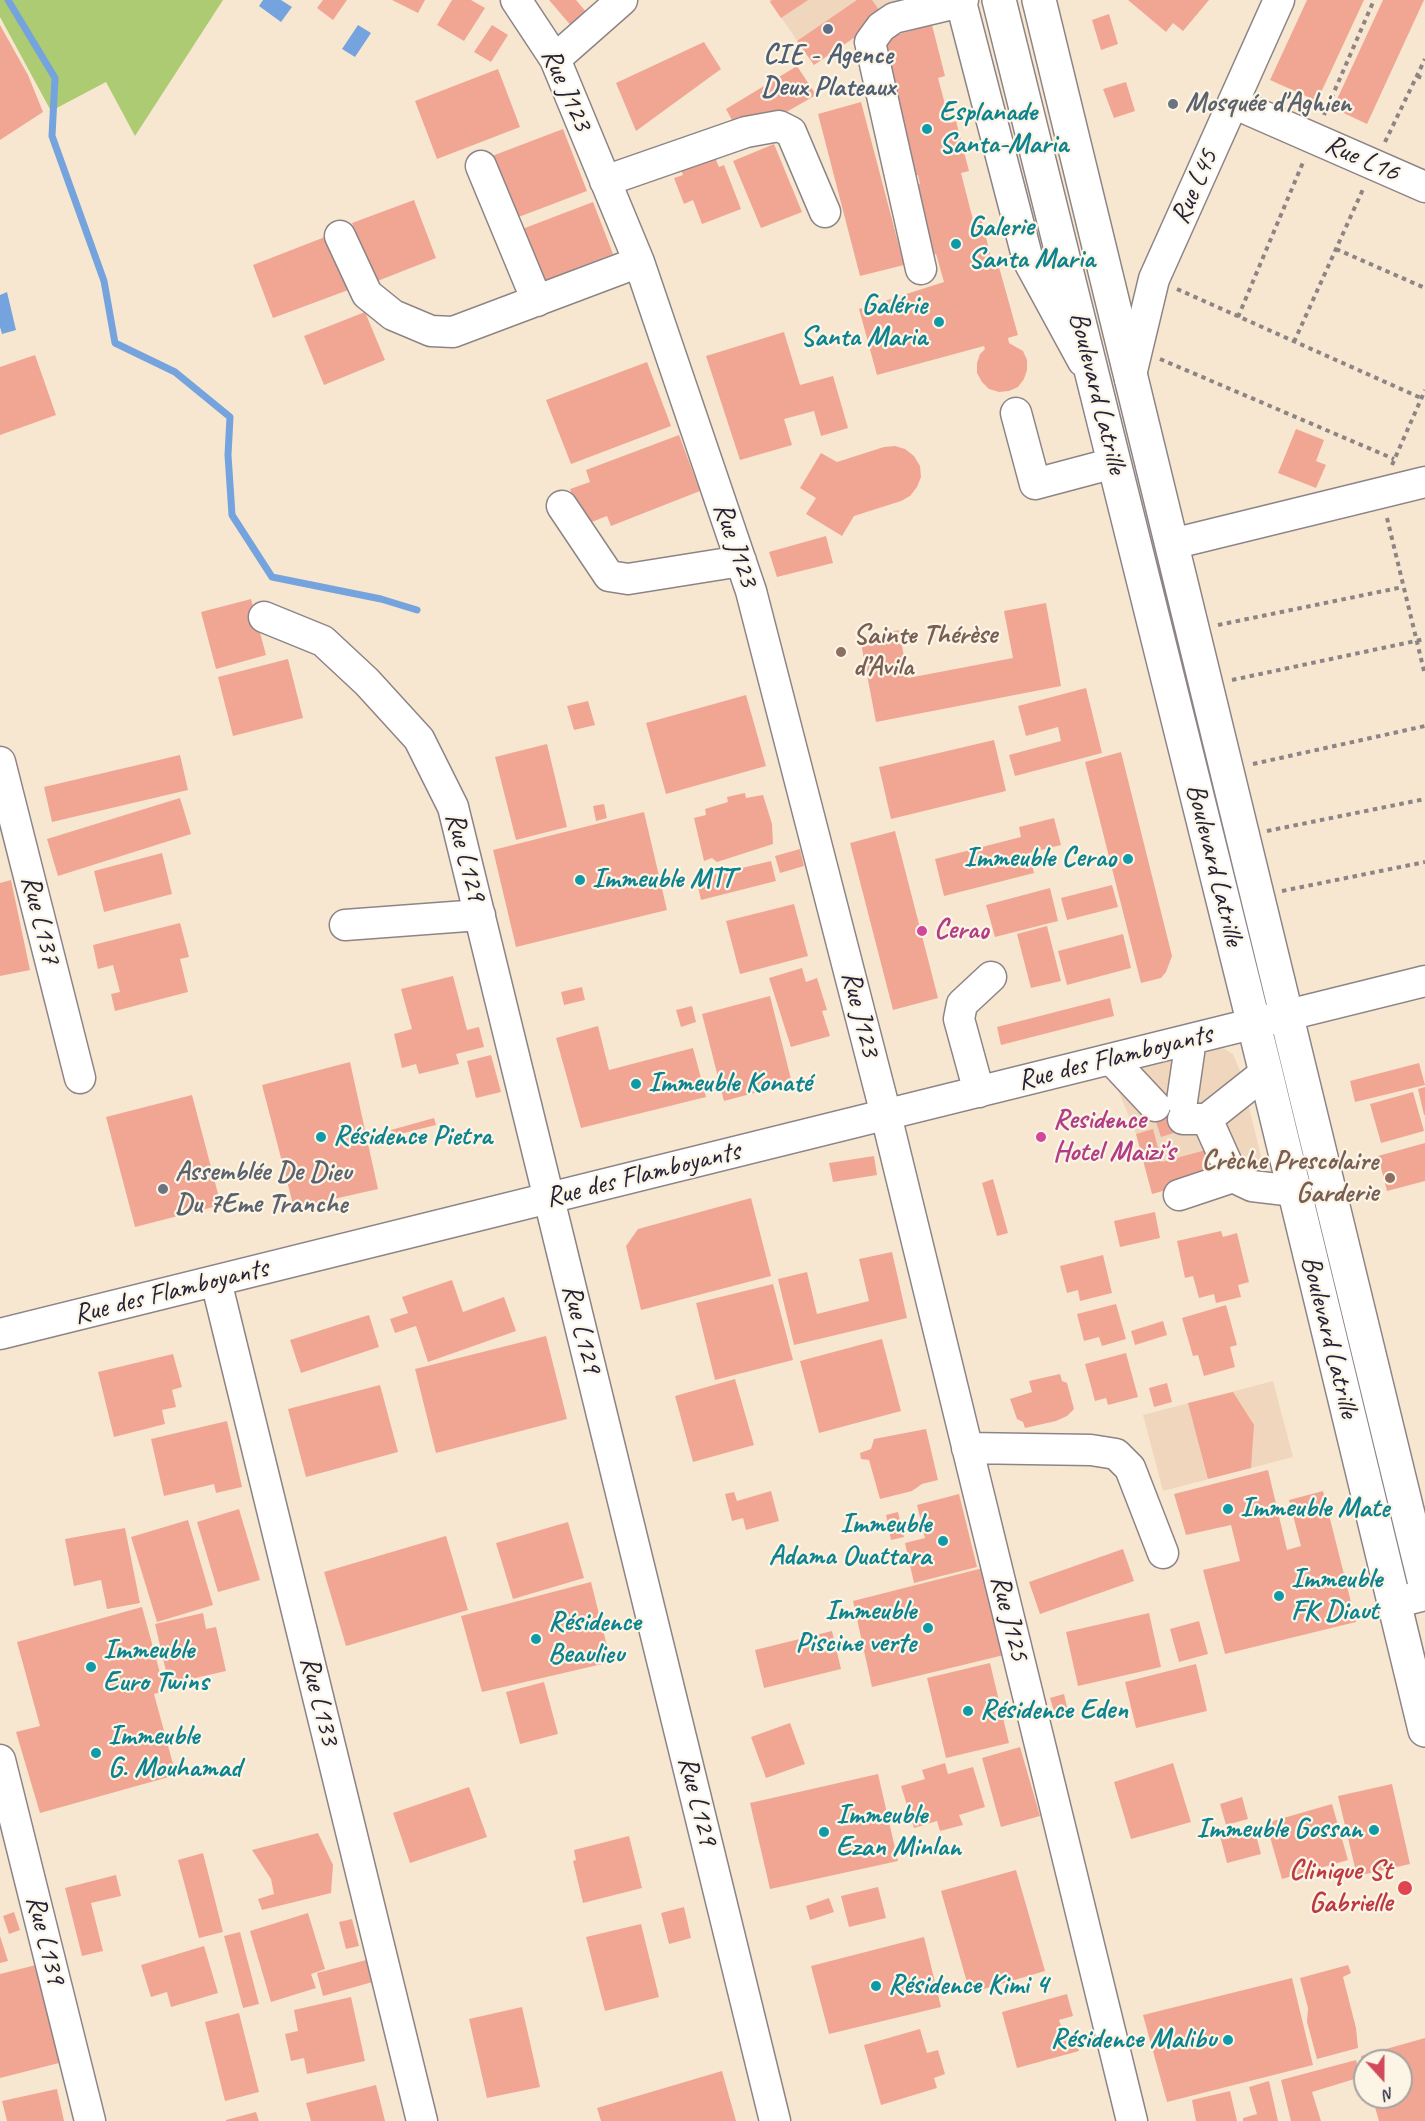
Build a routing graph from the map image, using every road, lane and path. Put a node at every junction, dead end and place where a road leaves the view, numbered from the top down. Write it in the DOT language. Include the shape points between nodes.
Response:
graph roads {
  1 [pos="516,0"];
  2 [pos="622,0"];
  3 [pos="999,0"];
  4 [pos="1039,0"];
  5 [pos="1279,0"];
  6 [pos="962,1"];
  7 [pos="555,59"];
  8 [pos="1425,59"];
  9 [pos="1417,76"];
  10 [pos="1425,79"];
  11 [pos="1233,103"];
  12 [pos="1375,165"];
  13 [pos="481,166"];
  14 [pos="605,181"];
  15 [pos="1425,187"];
  16 [pos="825,212"];
  17 [pos="340,236"];
  18 [pos="1336,249"];
  19 [pos="639,262"];
  20 [pos="921,269"];
  21 [pos="1154,279"];
  22 [pos="1425,288"];
  23 [pos="537,301"];
  24 [pos="1294,342"];
  25 [pos="1133,364"];
  26 [pos="1094,382"];
  27 [pos="1425,390"];
  28 [pos="1421,398"];
  29 [pos="1016,413"];
  30 [pos="1394,459"];
  31 [pos="1114,463"];
  32 [pos="1425,482"];
  33 [pos="1382,493"];
  34 [pos="562,506"];
  35 [pos="1172,544"];
  36 [pos="741,561"];
  37 [pos="1403,587"];
  38 [pos="264,617"];
  39 [pos="1193,630"];
  40 [pos="1425,639"];
  41 [pos="1418,641"];
  42 [pos="1425,675"];
  43 [pos="1206,685"];
  44 [pos="1425,726"];
  45 [pos="0,762"];
  46 [pos="1227,769"];
  47 [pos="1425,799"];
  48 [pos="1243,836"];
  49 [pos="1425,862"];
  50 [pos="1258,896"];
  51 [pos="480,915"];
  52 [pos="345,925"];
  53 [pos="991,977"];
  54 [pos="1425,981"];
  55 [pos="1286,1016"];
  56 [pos="1253,1024"];
  57 [pos="1191,1039"];
  58 [pos="1111,1059"];
  59 [pos="1265,1073"];
  60 [pos="80,1078"];
  61 [pos="978,1092"];
  62 [pos="1182,1111"];
  63 [pos="886,1115"];
  64 [pos="1233,1177"];
  65 [pos="1294,1191"];
  66 [pos="1179,1195"];
  67 [pos="549,1198"];
  68 [pos="216,1281"];
  69 [pos="0,1334"];
  70 [pos="967,1448"];
  71 [pos="1163,1553"];
  72 [pos="1425,1584"];
  73 [pos="1425,1595"];
  74 [pos="1394,1603"];
  75 [pos="1425,1730"];
  76 [pos="0,1760"];
  77 [pos="90,2121"];
  78 [pos="422,2121"];
  79 [pos="775,2121"];
  80 [pos="1132,2121"];
  1 -- 7 [label="street, Rue J123"];
  2 -- 7 [label="street"];
  3 -- 26 [label="main road, Boulevard Latrille"];
  4 -- 25 [label="main road, Boulevard Latrille"];
  5 -- 11 [label="street, Rue L45"];
  6 -- 20 [label="street" via="894,18 870,42"];
  6 -- 26 [label="street" via="1028,261"];
  7 -- 14 [label="street, Rue J123"];
  8 -- 9 [label="path"];
  9 -- 10 [label="path"];
  9 -- 12 [label="path"];
  11 -- 12 [label="street, Rue L16"];
  11 -- 21 [label="street, Rue L45"];
  12 -- 15 [label="street, Rue L16"];
  12 -- 18 [label="path"];
  13 -- 23 [label="street"];
  14 -- 16 [label="street" via="727,138 779,126 791,132"];
  14 -- 19 [label="street, Rue J123"];
  17 -- 23 [label="street" via="367,294 393,315 431,331 453,333"];
  18 -- 22 [label="path"];
  18 -- 24 [label="path"];
  19 -- 23 [label="street"];
  19 -- 36 [label="street, Rue J123"];
  21 -- 24 [label="path"];
  21 -- 25 [label="street, Rue L45"];
  24 -- 28 [label="path"];
  25 -- 30 [label="path"];
  25 -- 35 [label="main road, Boulevard Latrille"];
  26 -- 31 [label="main road, Boulevard Latrille"];
  27 -- 28 [label="path"];
  28 -- 30 [label="path"];
  29 -- 31 [label="street" via="1035,484"];
  30 -- 33 [label="path"];
  31 -- 56 [label="main road, Boulevard Latrille"];
  32 -- 33 [label="street"];
  33 -- 35 [label="street"];
  33 -- 37 [label="path"];
  34 -- 36 [label="street" via="609,576 628,579"];
  35 -- 39 [label="main road, Boulevard Latrille"];
  36 -- 63 [label="street, Rue J123"];
  37 -- 39 [label="path"];
  37 -- 41 [label="path"];
  38 -- 51 [label="street, Rue L129" via="323,641 419,739 453,807"];
  39 -- 43 [label="main road, Boulevard Latrille"];
  40 -- 41 [label="path"];
  41 -- 42 [label="path"];
  41 -- 43 [label="path"];
  43 -- 46 [label="main road, Boulevard Latrille"];
  44 -- 46 [label="path"];
  45 -- 60 [label="street, Rue L137"];
  46 -- 48 [label="main road, Boulevard Latrille"];
  47 -- 48 [label="path"];
  48 -- 50 [label="main road, Boulevard Latrille"];
  49 -- 50 [label="path"];
  50 -- 55 [label="main road, Boulevard Latrille"];
  51 -- 52 [label="street"];
  51 -- 67 [label="street, Rue L129"];
  53 -- 61 [label="street" via="962,1004 959,1019"];
  54 -- 55 [label="street, Rue des Flamboyants"];
  55 -- 56 [label="street, Rue des Flamboyants"];
  55 -- 72 [label="main road, Boulevard Latrille"];
  56 -- 57 [label="street, Rue des Flamboyants"];
  56 -- 59 [label="main road, Boulevard Latrille"];
  57 -- 58 [label="street, Rue des Flamboyants"];
  57 -- 62 [label="street"];
  58 -- 61 [label="street, Rue des Flamboyants"];
  58 -- 62 [label="street"];
  59 -- 62 [label="street"];
  59 -- 65 [label="main road, Boulevard Latrille"];
  61 -- 63 [label="street, Rue des Flamboyants"];
  62 -- 64 [label="street"];
  63 -- 67 [label="street, Rue des Flamboyants"];
  63 -- 70 [label="street, Rue J125"];
  64 -- 65 [label="street" via="1252,1186"];
  64 -- 66 [label="street"];
  65 -- 74 [label="main road, Boulevard Latrille"];
  67 -- 68 [label="street, Rue des Flamboyants"];
  67 -- 79 [label="street, Rue L129"];
  68 -- 69 [label="street, Rue des Flamboyants"];
  68 -- 78 [label="street, Rue L133"];
  70 -- 71 [label="street" via="1116,1454 1130,1468"];
  70 -- 80 [label="street, Rue J125"];
  73 -- 74 [label="street"];
  74 -- 75 [label="main road, Boulevard Latrille"];
  76 -- 77 [label="street, Rue L139"];
}
